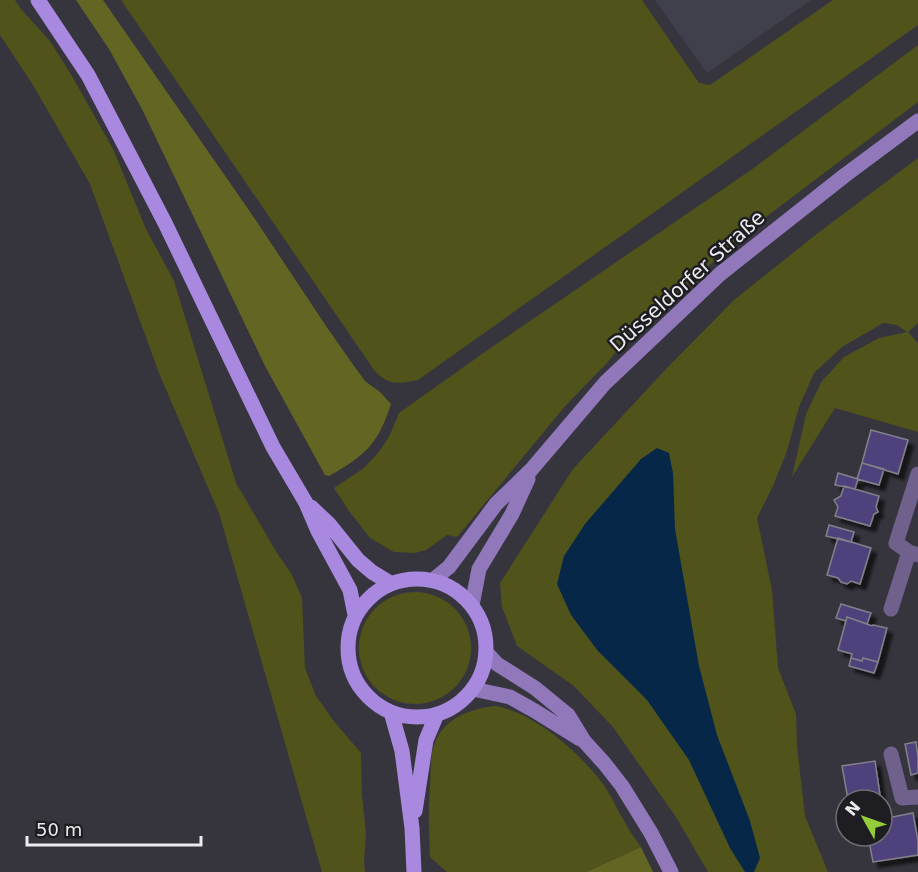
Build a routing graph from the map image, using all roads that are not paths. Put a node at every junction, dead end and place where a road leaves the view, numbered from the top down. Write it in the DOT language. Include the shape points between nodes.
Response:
graph roads {
  1 [pos="38,0"];
  2 [pos="918,122"];
  3 [pos="531,470"];
  4 [pos="918,474"];
  5 [pos="306,503"];
  6 [pos="913,554"];
  7 [pos="433,580"];
  8 [pos="390,584"];
  9 [pos="472,605"];
  10 [pos="891,609"];
  11 [pos="355,615"];
  12 [pos="486,652"];
  13 [pos="473,688"];
  14 [pos="391,712"];
  15 [pos="437,714"];
  16 [pos="584,741"];
  17 [pos="891,754"];
  18 [pos="918,797"];
  19 [pos="412,828"];
  20 [pos="414,872"];
  21 [pos="671,872"];
  1 -- 5 [label="main road" via="88,75 165,223 273,447"];
  2 -- 3 [label="main road, Düsseldorfer Straße" via="720,274 605,383"];
  3 -- 7 [label="main road, Düsseldorfer Straße" via="496,504 449,567"];
  3 -- 9 [label="main road, Düsseldorfer Straße" via="512,514 479,569"];
  4 -- 6 [label="street" via="896,543"];
  5 -- 8 [label="main road" via="358,560"];
  5 -- 11 [label="main road" via="350,590"];
  6 -- 10 [label="street"];
  7 -- 8 [label="main road" via="413,578"];
  7 -- 9 [label="main road" via="455,590"];
  8 -- 11 [label="main road" via="372,594"];
  9 -- 12 [label="main road" via="481,620"];
  11 -- 14 [label="main road" via="348,635 347,656 353,676 372,701"];
  12 -- 13 [label="main road"];
  12 -- 16 [label="main road" via="568,715"];
  13 -- 15 [label="main road" via="457,704"];
  13 -- 16 [label="main road" via="510,697"];
  14 -- 15 [label="main road" via="408,717"];
  14 -- 19 [label="main road" via="402,751"];
  15 -- 19 [label="main road" via="426,740"];
  16 -- 21 [label="main road" via="622,786"];
  17 -- 18 [label="street" via="902,798"];
  19 -- 20 [label="main road"];
}
